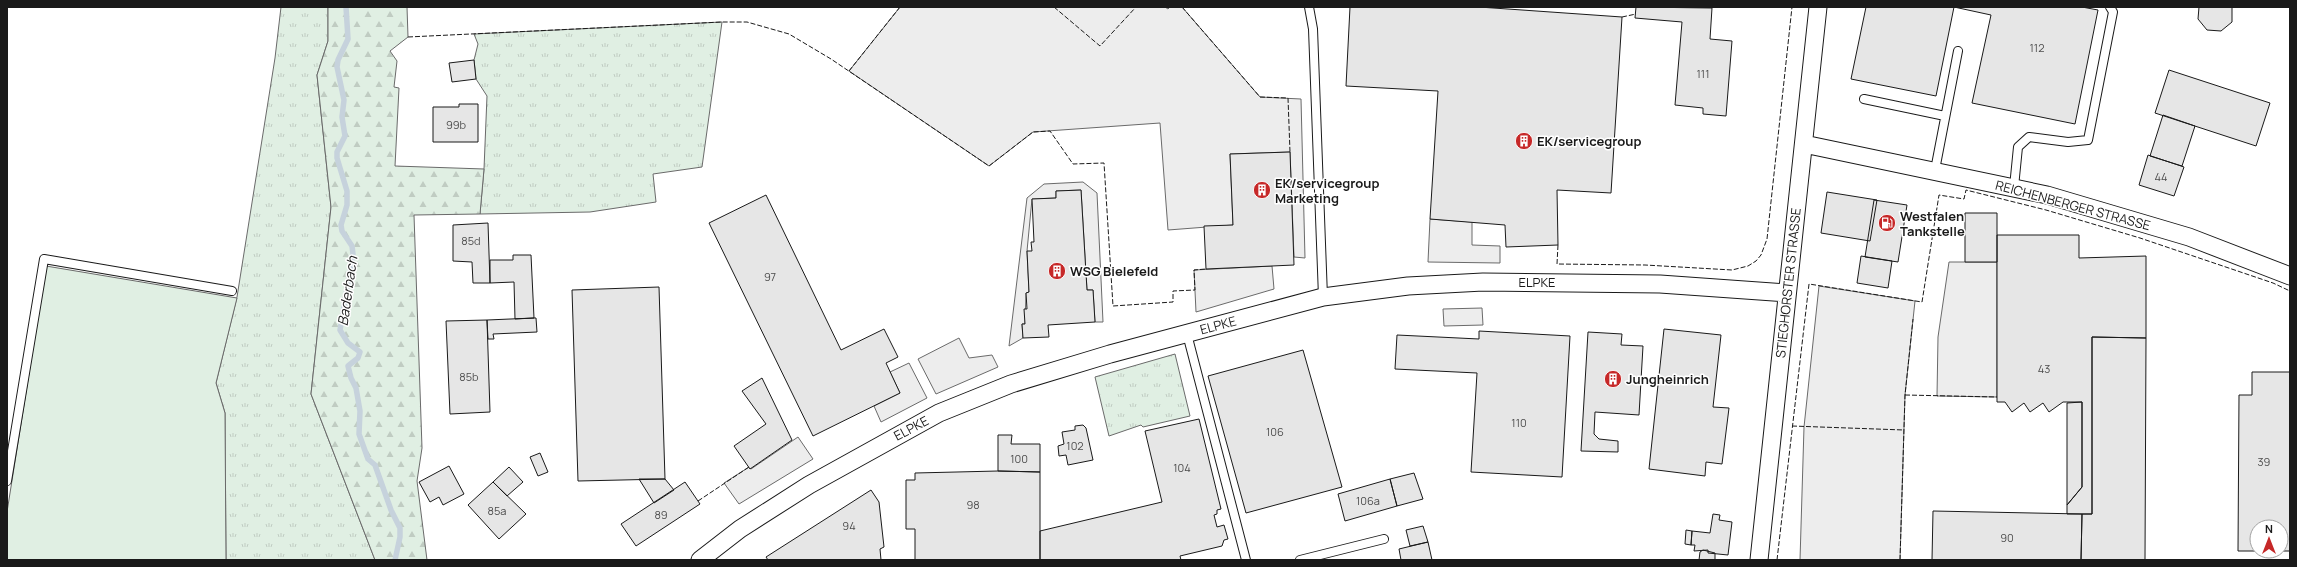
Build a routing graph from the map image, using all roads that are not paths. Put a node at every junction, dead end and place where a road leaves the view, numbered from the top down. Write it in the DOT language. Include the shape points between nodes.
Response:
graph roads {
  1 [pos="1308,7"];
  2 [pos="1818,7"];
  3 [pos="2110,7"];
  4 [pos="1958,51"];
  5 [pos="1864,99"];
  6 [pos="1945,116"];
  7 [pos="1804,144"];
  8 [pos="1935,170"];
  9 [pos="2014,187"];
  10 [pos="2290,276"];
  11 [pos="232,291"];
  12 [pos="1787,293"];
  13 [pos="1323,297"];
  14 [pos="1187,334"];
  15 [pos="7,481"];
  16 [pos="1384,539"];
  17 [pos="700,560"];
  18 [pos="1246,560"];
  19 [pos="1300,560"];
  20 [pos="1759,560"];
  1 -- 13 [label="lane" via="1314,29"];
  2 -- 7 [label="street, STIEGHORSTER STRASSE"];
  3 -- 9 [label="lane" via="2113,12 2088,140 2068,142 2029,138 2018,147"];
  4 -- 6 [label="lane"];
  5 -- 6 [label="lane"];
  6 -- 8 [label="lane"];
  7 -- 8 [label="street, REICHENBERGER STRASSE"];
  7 -- 12 [label="street, STIEGHORSTER STRASSE"];
  8 -- 9 [label="street, REICHENBERGER STRASSE"];
  9 -- 10 [label="street, REICHENBERGER STRASSE" via="2189,237"];
  11 -- 15 [label="lane" via="44,259"];
  12 -- 13 [label="street, ELPKE" via="1660,284 1483,282 1408,286"];
  12 -- 20 [label="street, STIEGHORSTER STRASSE"];
  13 -- 14 [label="street, ELPKE"];
  14 -- 17 [label="street, ELPKE" via="1011,384 939,413 809,485 740,529"];
  14 -- 18 [label="lane"];
  16 -- 19 [label="lane"];
}
